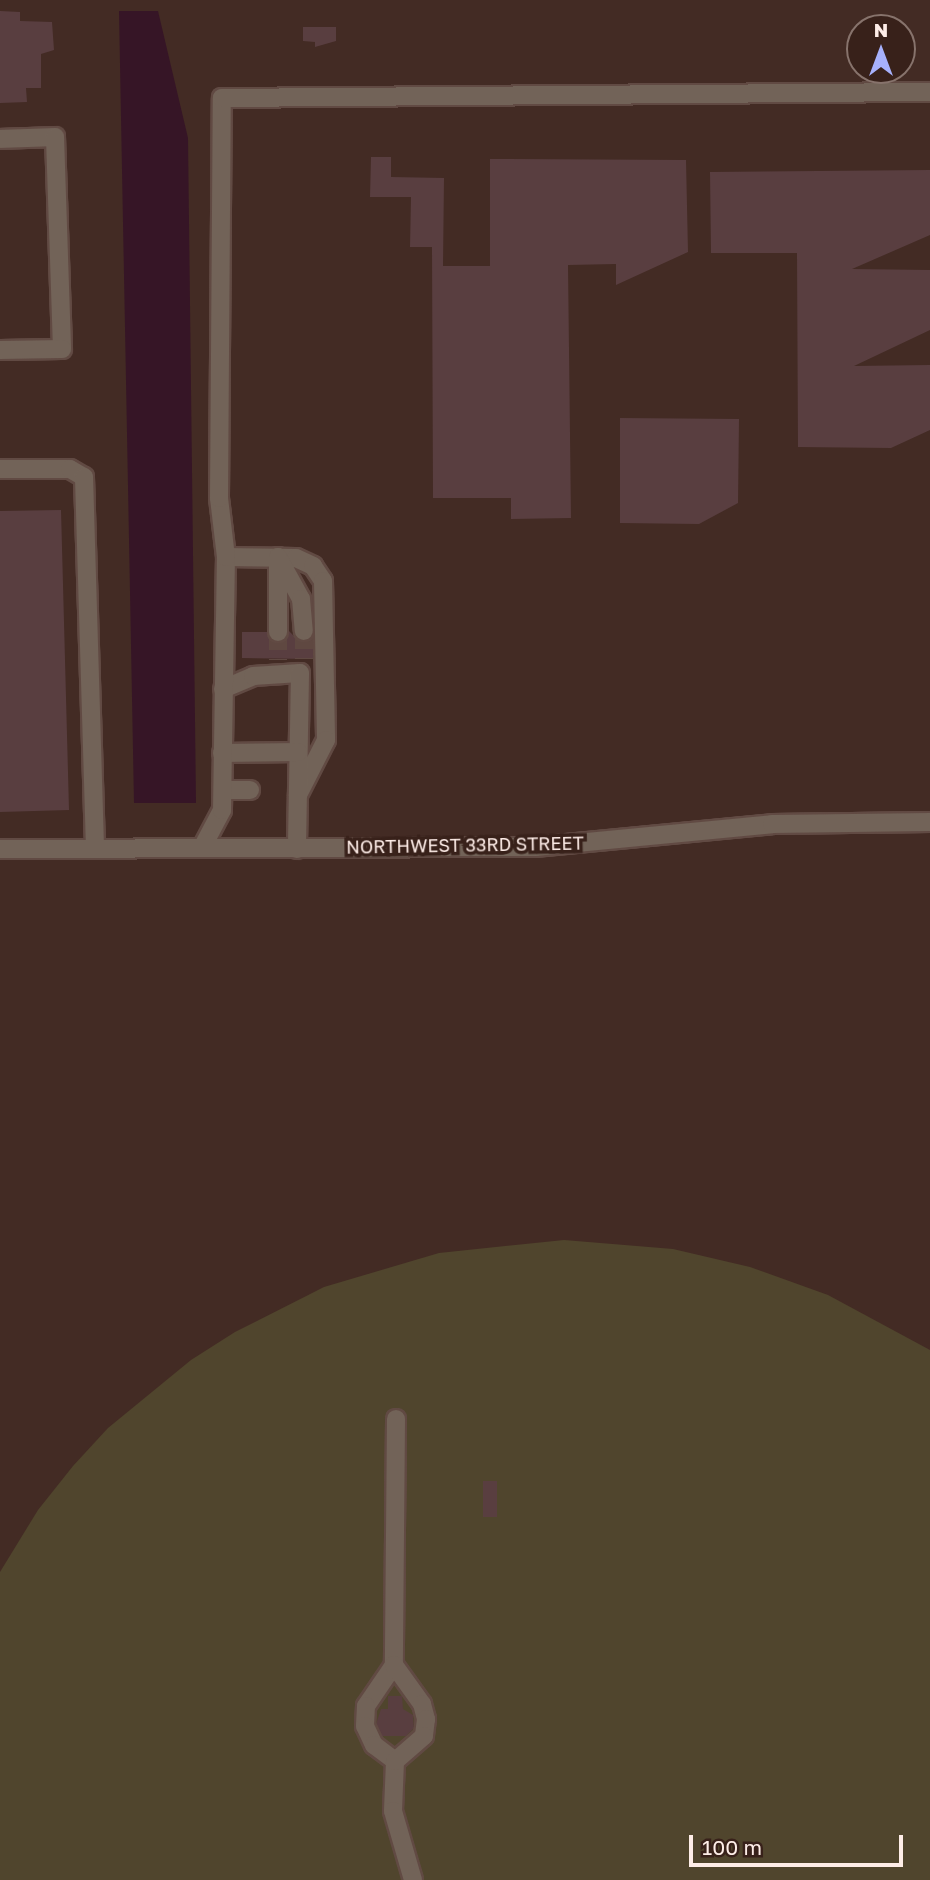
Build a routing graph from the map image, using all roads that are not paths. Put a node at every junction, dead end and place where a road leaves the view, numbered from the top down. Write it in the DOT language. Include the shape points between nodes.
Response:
graph roads {
  1 [pos="930,92"];
  2 [pos="0,139"];
  3 [pos="0,350"];
  4 [pos="0,469"];
  5 [pos="226,557"];
  6 [pos="278,557"];
  7 [pos="304,631"];
  8 [pos="278,632"];
  9 [pos="303,668"];
  10 [pos="326,673"];
  11 [pos="223,689"];
  12 [pos="222,752"];
  13 [pos="298,752"];
  14 [pos="223,790"];
  15 [pos="250,790"];
  16 [pos="298,795"];
  17 [pos="930,822"];
  18 [pos="202,848"];
  19 [pos="0,849"];
  20 [pos="95,849"];
  21 [pos="297,849"];
  22 [pos="396,1419"];
  23 [pos="394,1665"];
  24 [pos="395,1761"];
  25 [pos="413,1880"];
  1 -- 5 [label="street" via="222,98 219,498"];
  2 -- 3 [label="street" via="55,137 62,349"];
  4 -- 20 [label="street" via="79,471 87,509"];
  5 -- 6 [label="street"];
  5 -- 11 [label="street"];
  6 -- 7 [label="street" via="302,599"];
  6 -- 8 [label="street"];
  6 -- 10 [label="street" via="304,561 323,581"];
  9 -- 10 [label="street"];
  9 -- 11 [label="street" via="278,667"];
  9 -- 13 [label="street"];
  10 -- 16 [label="street" via="325,746"];
  11 -- 12 [label="street"];
  12 -- 13 [label="street"];
  12 -- 14 [label="street"];
  13 -- 16 [label="street"];
  14 -- 15 [label="street"];
  14 -- 18 [label="street" via="220,818"];
  16 -- 21 [label="street"];
  17 -- 21 [label="street, NORTHWEST 33RD STREET" via="772,824 544,846"];
  18 -- 20 [label="street, NORTHWEST 33RD STREET"];
  18 -- 21 [label="street, NORTHWEST 33RD STREET"];
  19 -- 20 [label="street, NORTHWEST 33RD STREET"];
  22 -- 23 [label="street"];
  23 -- 24 [label="street" via="366,1706 365,1726 374,1745"];
  23 -- 24 [label="street" via="422,1704 426,1719 424,1736"];
  24 -- 25 [label="street" via="393,1811"];
}
